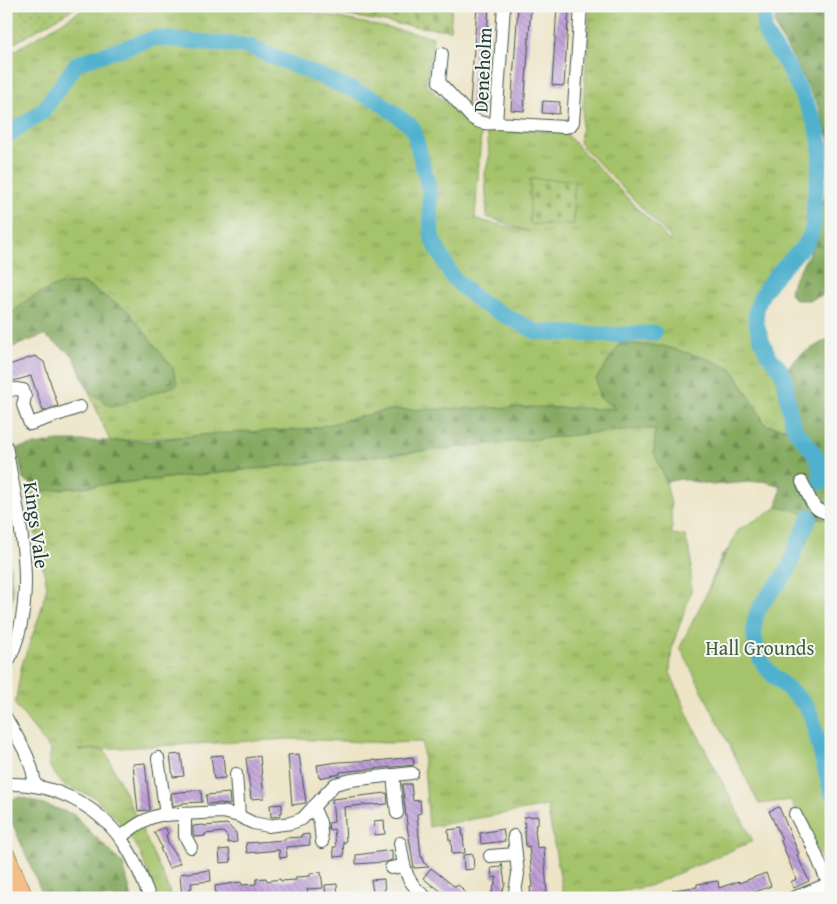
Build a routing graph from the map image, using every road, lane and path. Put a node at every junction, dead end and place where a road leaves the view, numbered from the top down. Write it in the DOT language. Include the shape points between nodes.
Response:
graph roads {
  1 [pos="504,6"];
  2 [pos="581,6"];
  3 [pos="442,54"];
  4 [pos="496,123"];
  5 [pos="6,391"];
  6 [pos="80,407"];
  7 [pos="6,446"];
  8 [pos="802,482"];
  9 [pos="831,514"];
  10 [pos="6,666"];
  11 [pos="6,718"];
  12 [pos="158,758"];
  13 [pos="412,772"];
  14 [pos="236,774"];
  15 [pos="393,775"];
  16 [pos="6,784"];
  17 [pos="34,786"];
  18 [pos="313,807"];
  19 [pos="396,813"];
  20 [pos="185,814"];
  21 [pos="796,814"];
  22 [pos="166,815"];
  23 [pos="239,816"];
  24 [pos="514,836"];
  25 [pos="120,838"];
  26 [pos="322,842"];
  27 [pos="400,843"];
  28 [pos="191,847"];
  29 [pos="516,854"];
  30 [pos="6,855"];
  31 [pos="490,856"];
  32 [pos="404,866"];
  33 [pos="391,868"];
  34 [pos="830,887"];
  35 [pos="6,889"];
  36 [pos="423,897"];
  37 [pos="10,898"];
  38 [pos="24,898"];
  39 [pos="150,898"];
  40 [pos="514,898"];
  41 [pos="793,898"];
  1 -- 4 [label="street, Deneholm"];
  2 -- 4 [label="street, Deneholm" via="573,122 564,128"];
  3 -- 4 [label="street" via="439,82 472,118 484,124"];
  5 -- 6 [label="street" via="23,390 23,405 30,424"];
  7 -- 10 [label="street, Kings Vale" via="24,552 25,592 16,645"];
  8 -- 9 [label="street" via="814,507"];
  11 -- 17 [label="street" via="29,759"];
  12 -- 22 [label="street"];
  13 -- 15 [label="street"];
  14 -- 23 [label="street"];
  15 -- 18 [label="street" via="335,784"];
  15 -- 19 [label="street"];
  16 -- 17 [label="street"];
  17 -- 25 [label="street" via="58,792 84,805 103,819"];
  18 -- 23 [label="street" via="291,823 268,826"];
  18 -- 26 [label="street" via="320,822"];
  20 -- 22 [label="street"];
  20 -- 23 [label="street" via="223,812"];
  20 -- 28 [label="street" via="185,836"];
  21 -- 34 [label="street"];
  22 -- 25 [label="street" via="145,820"];
  24 -- 29 [label="street"];
  25 -- 39 [label="street"];
  27 -- 32 [label="street"];
  29 -- 31 [label="street"];
  29 -- 40 [label="street" via="518,874"];
  30 -- 38 [label="highway"];
  32 -- 33 [label="street"];
  32 -- 36 [label="street" via="406,875"];
  34 -- 41 [label="street"];
  35 -- 37 [label="highway"];
}
